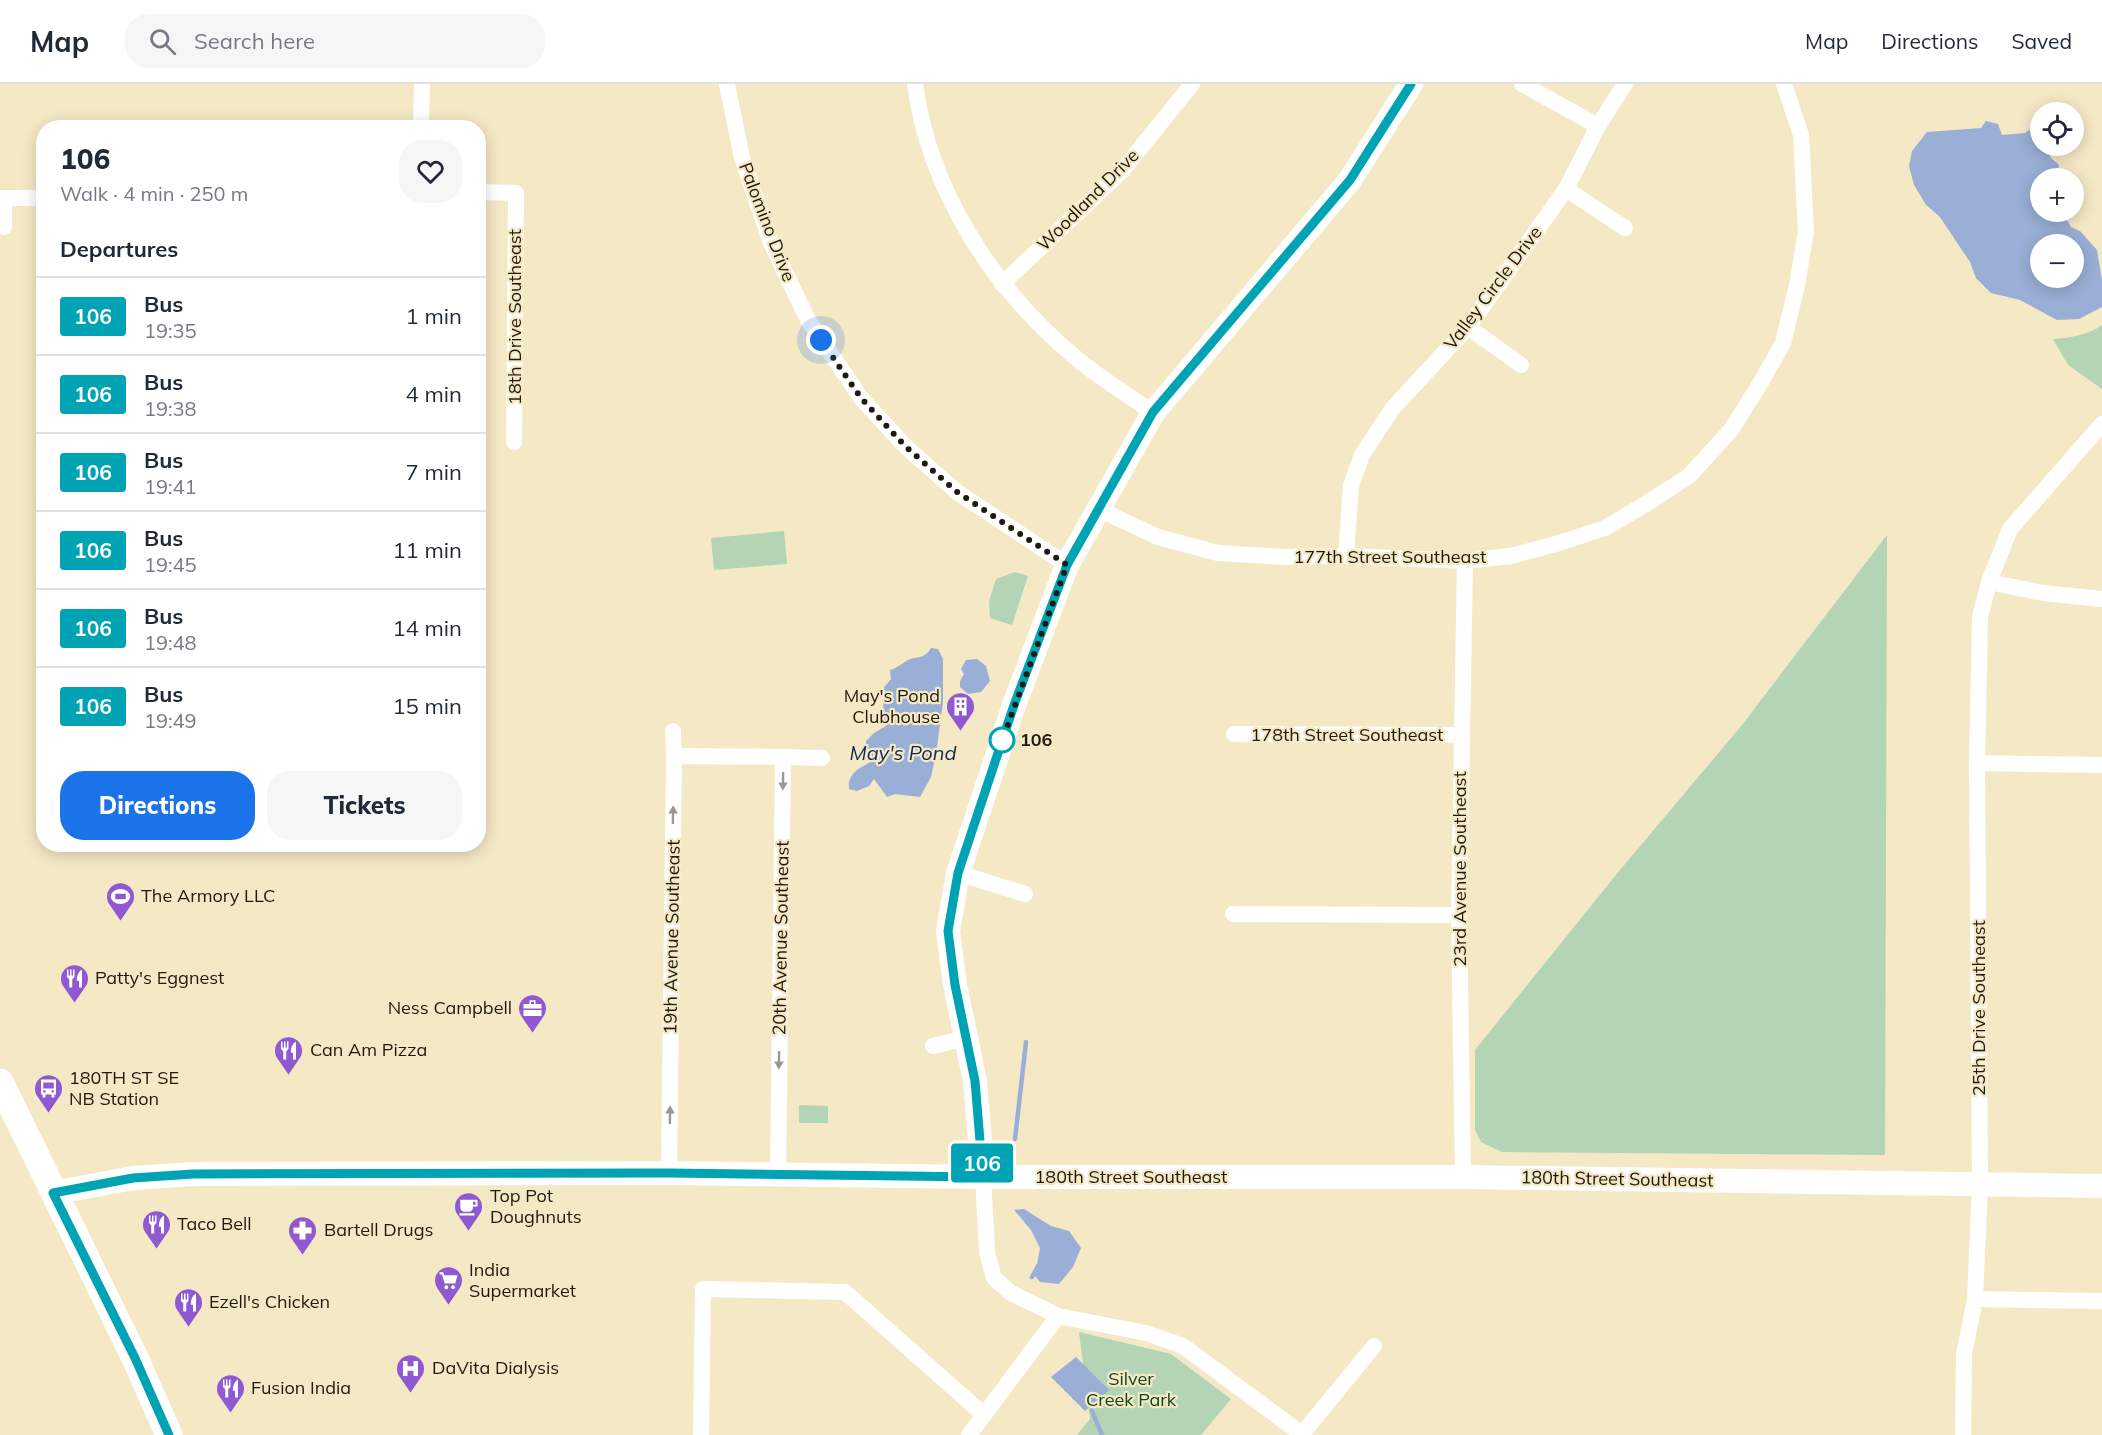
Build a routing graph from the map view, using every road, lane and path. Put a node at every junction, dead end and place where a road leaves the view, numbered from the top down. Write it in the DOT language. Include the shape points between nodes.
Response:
graph roads {
  1 [pos="422,84"];
  2 [pos="728,84"];
  3 [pos="915,84"];
  4 [pos="1192,84"];
  5 [pos="1411,84"];
  6 [pos="1522,84"];
  7 [pos="1625,84"];
  8 [pos="1784,84"];
  9 [pos="421,120"];
  10 [pos="1598,126"];
  11 [pos="1566,189"];
  12 [pos="486,192"];
  13 [pos="2,198"];
  14 [pos="36,198"];
  15 [pos="4,227"];
  16 [pos="1626,228"];
  17 [pos="1002,284"];
  18 [pos="1468,327"];
  19 [pos="1521,365"];
  20 [pos="1153,412"];
  21 [pos="2102,424"];
  22 [pos="514,442"];
  23 [pos="1098,509"];
  24 [pos="1346,556"];
  25 [pos="1465,561"];
  26 [pos="1067,565"];
  27 [pos="1989,582"];
  28 [pos="2102,599"];
  29 [pos="673,731"];
  30 [pos="1234,734"];
  31 [pos="1461,735"];
  32 [pos="674,756"];
  33 [pos="783,757"];
  34 [pos="822,758"];
  35 [pos="1977,763"];
  36 [pos="2102,765"];
  37 [pos="958,873"];
  38 [pos="1025,894"];
  39 [pos="1233,914"];
  40 [pos="1459,915"];
  41 [pos="966,1038"];
  42 [pos="933,1046"];
  43 [pos="0,1082"];
  44 [pos="669,1173"];
  45 [pos="778,1175"];
  46 [pos="983,1177"];
  47 [pos="1463,1177"];
  48 [pos="1980,1185"];
  49 [pos="2102,1186"];
  50 [pos="53,1193"];
  51 [pos="1975,1299"];
  52 [pos="2102,1301"];
  53 [pos="1058,1316"];
  54 [pos="1374,1346"];
  55 [pos="984,1415"];
  56 [pos="1302,1434"];
  57 [pos="169,1435"];
  58 [pos="701,1435"];
  59 [pos="969,1435"];
  60 [pos="1963,1435"];
  1 -- 9 [label="street"];
  2 -- 26 [label="street, Palomino Drive" via="742,158 771,243 808,320 861,398 905,446 957,492"];
  3 -- 17 [label="street" via="919,115 940,176 964,226"];
  4 -- 17 [label="street, Woodland Drive" via="1122,171"];
  5 -- 20 [label="street" via="1350,180"];
  6 -- 10 [label="street"];
  7 -- 10 [label="street, Valley Circle Drive"];
  8 -- 25 [label="street, 177th Street Southeast" via="1801,135 1806,232 1783,343 1731,429 1689,476 1605,528 1511,556"];
  10 -- 11 [label="street, Valley Circle Drive"];
  11 -- 16 [label="street"];
  11 -- 18 [label="street, Valley Circle Drive"];
  12 -- 22 [label="street, 18th Drive Southeast" via="516,193"];
  13 -- 14 [label="street"];
  13 -- 15 [label="street"];
  17 -- 20 [label="street" via="1075,358"];
  18 -- 19 [label="street"];
  18 -- 24 [label="street, Valley Circle Drive" via="1392,410 1362,455 1351,485"];
  20 -- 23 [label="street"];
  21 -- 27 [label="street, 25th Drive Southeast" via="2010,529"];
  23 -- 24 [label="street, 177th Street Southeast" via="1158,537 1218,553"];
  23 -- 26 [label="street"];
  24 -- 25 [label="street, 177th Street Southeast"];
  25 -- 31 [label="street, 23rd Avenue Southeast"];
  26 -- 37 [label="street" via="1014,705"];
  27 -- 28 [label="street"];
  27 -- 35 [label="street, 25th Drive Southeast" via="1980,617"];
  29 -- 32 [label="street, 19th Avenue Southeast"];
  30 -- 31 [label="street, 178th Street Southeast"];
  31 -- 40 [label="street, 23rd Avenue Southeast"];
  32 -- 33 [label="street"];
  44 -- 32 [label="street, 19th Avenue Southeast, one-way"];
  33 -- 34 [label="street"];
  33 -- 45 [label="street, 20th Avenue Southeast, one-way"];
  35 -- 36 [label="street"];
  35 -- 48 [label="street, 25th Drive Southeast"];
  37 -- 38 [label="street"];
  37 -- 41 [label="street" via="948,931"];
  39 -- 40 [label="street"];
  40 -- 47 [label="street, 23rd Avenue Southeast"];
  41 -- 42 [label="street"];
  41 -- 46 [label="street" via="975,1081"];
  43 -- 50 [label="main road"];
  44 -- 45 [label="street, 180th Street Southeast"];
  44 -- 50 [label="street, 180th Street Southeast" via="193,1174 133,1178"];
  45 -- 46 [label="street, 180th Street Southeast"];
  46 -- 47 [label="street, 180th Street Southeast"];
  46 -- 53 [label="street" via="987,1252 994,1278 1011,1293"];
  47 -- 48 [label="street, 180th Street Southeast"];
  48 -- 49 [label="street, 180th Street Southeast"];
  48 -- 51 [label="street, 25th Drive Southeast"];
  50 -- 57 [label="main road"];
  51 -- 52 [label="street"];
  51 -- 60 [label="street, 25th Drive Southeast" via="1964,1354"];
  53 -- 55 [label="street"];
  53 -- 56 [label="street" via="1146,1333 1183,1346"];
  54 -- 56 [label="street"];
  55 -- 58 [label="street" via="845,1292 703,1289"];
  55 -- 59 [label="street"];
}
